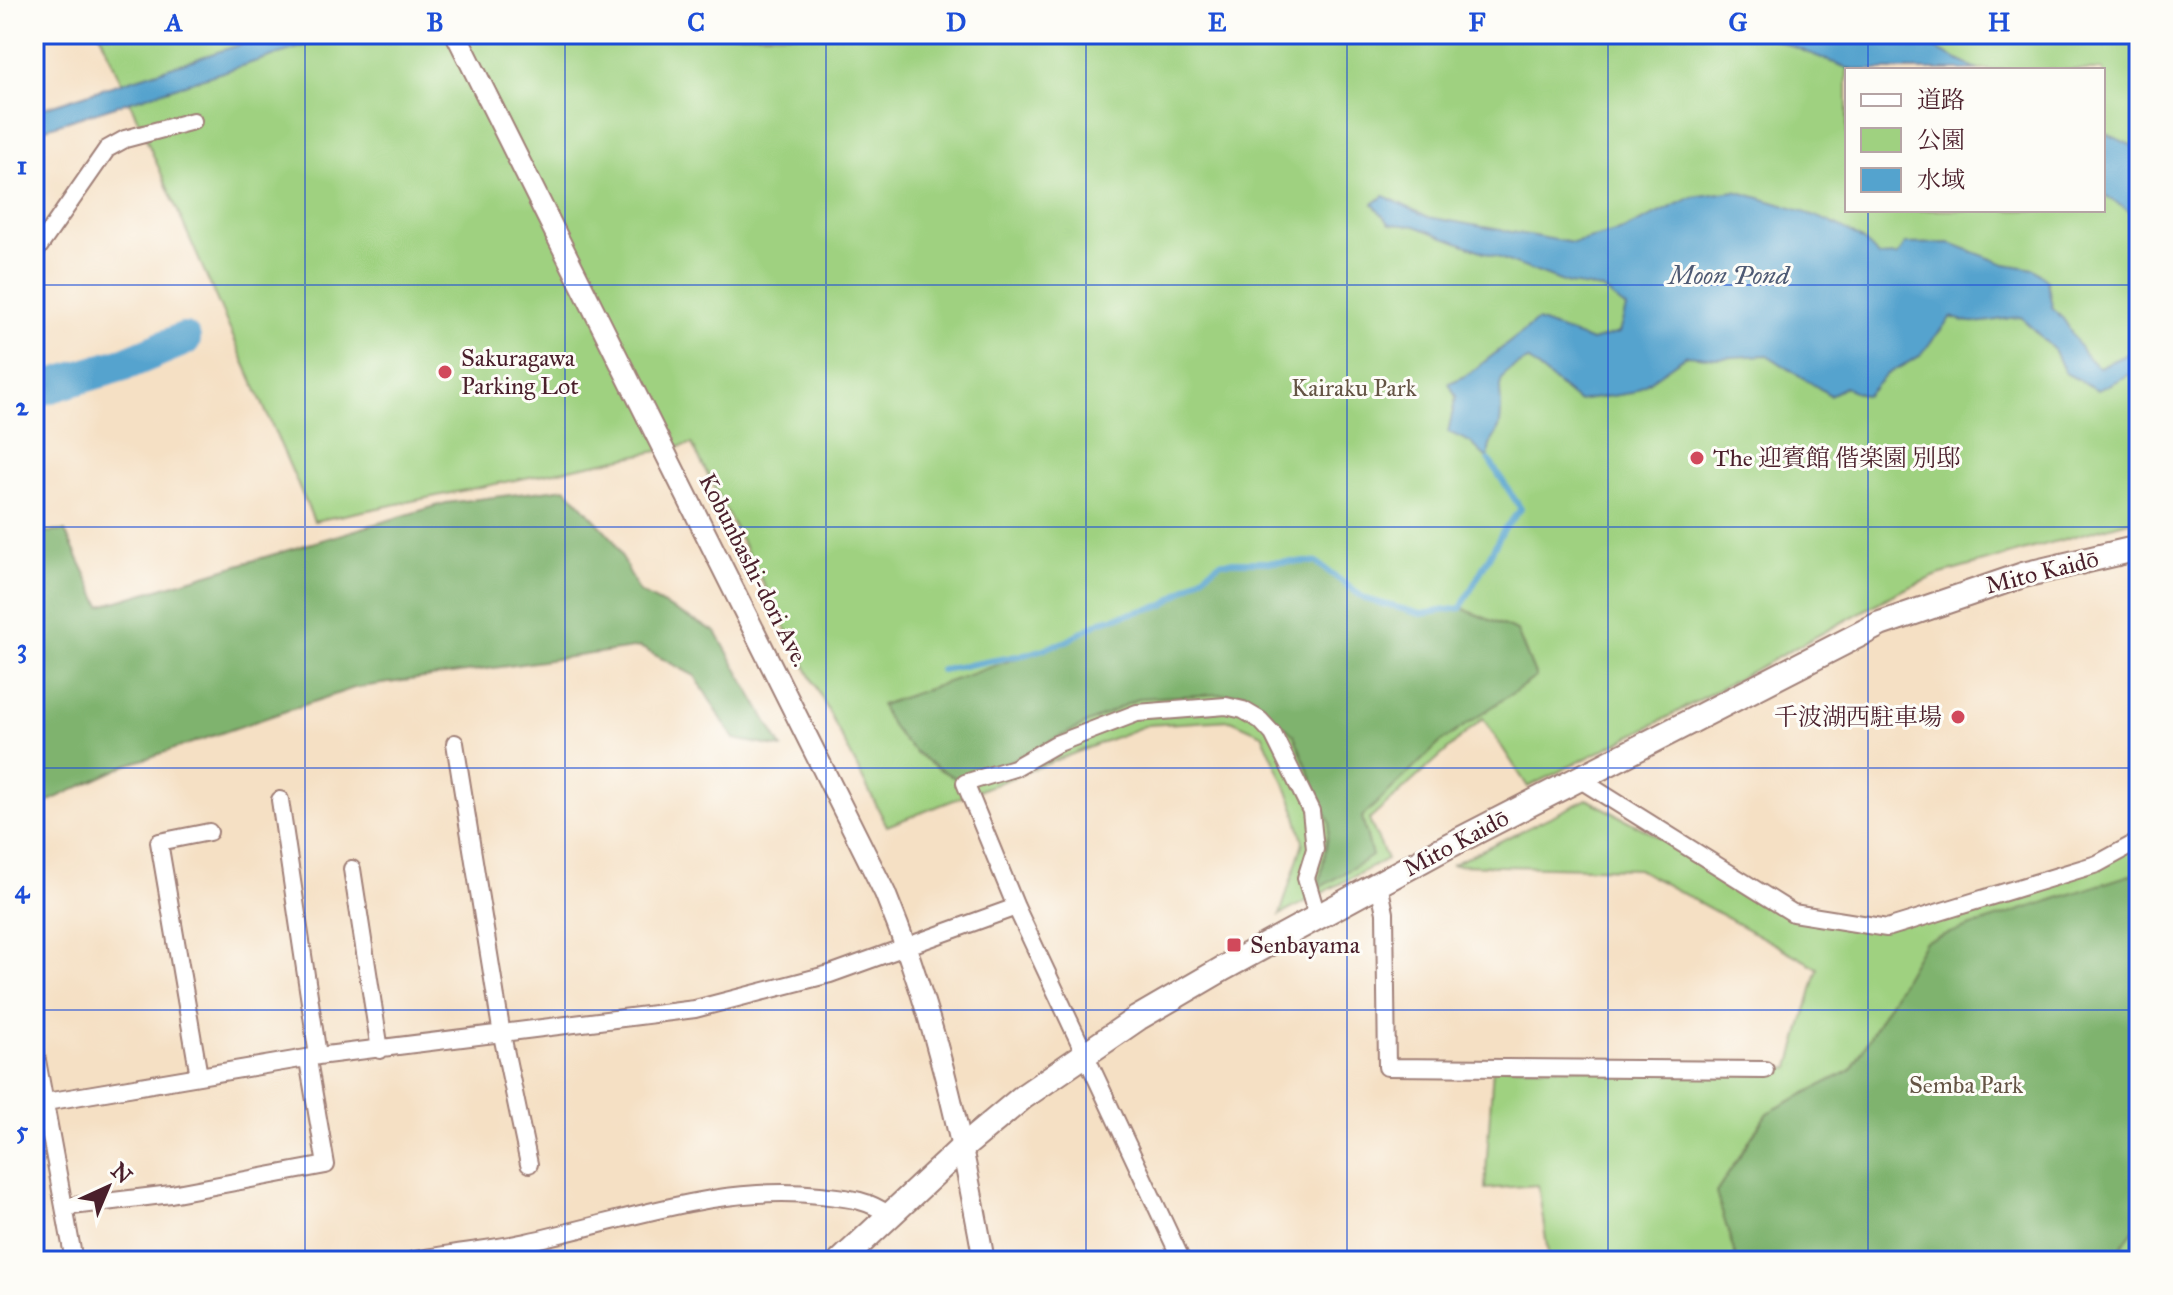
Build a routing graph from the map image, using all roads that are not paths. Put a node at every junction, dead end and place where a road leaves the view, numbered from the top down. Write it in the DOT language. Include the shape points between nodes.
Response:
graph roads {
  1 [pos="457,36"];
  2 [pos="193,121"];
  3 [pos="34,254"];
  4 [pos="2139,548"];
  5 [pos="455,743"];
  6 [pos="1579,779"];
  7 [pos="280,800"];
  8 [pos="209,832"];
  9 [pos="2139,841"];
  10 [pos="352,869"];
  11 [pos="1379,884"];
  12 [pos="1016,907"];
  13 [pos="1318,919"];
  14 [pos="908,949"];
  15 [pos="502,1035"];
  16 [pos="34,1044"];
  17 [pos="380,1050"];
  18 [pos="1086,1053"];
  19 [pos="313,1058"];
  20 [pos="1765,1070"];
  21 [pos="199,1076"];
  22 [pos="40,1104"];
  23 [pos="963,1147"];
  24 [pos="529,1164"];
  25 [pos="64,1207"];
  26 [pos="889,1215"];
  27 [pos="74,1261"];
  28 [pos="411,1261"];
  29 [pos="841,1261"];
  30 [pos="984,1261"];
  31 [pos="1182,1261"];
  1 -- 14 [label="street, Kobunbashi-dori Ave." via="851,821"];
  2 -- 3 [label="street" via="107,149"];
  4 -- 6 [label="main road, Mito Kaidō" via="2023,575 1892,620"];
  5 -- 15 [label="street"];
  6 -- 9 [label="street" via="1793,913 1887,928 2097,864"];
  6 -- 11 [label="main road, Mito Kaidō"];
  7 -- 19 [label="street"];
  8 -- 21 [label="street" via="159,842"];
  10 -- 17 [label="street"];
  11 -- 13 [label="main road, Mito Kaidō"];
  11 -- 20 [label="street" via="1385,913 1387,1067"];
  12 -- 13 [label="street" via="965,783 1014,768 1056,744 1137,713 1226,706 1260,720 1273,734 1311,811 1315,849 1306,878"];
  12 -- 14 [label="street"];
  12 -- 18 [label="street"];
  13 -- 18 [label="main road, Mito Kaidō" via="1224,968"];
  14 -- 15 [label="street" via="738,1000"];
  14 -- 23 [label="street, Kobunbashi-dori Ave."];
  15 -- 17 [label="street"];
  15 -- 24 [label="street"];
  16 -- 22 [label="street"];
  17 -- 19 [label="street"];
  18 -- 23 [label="main road, Mito Kaidō"];
  18 -- 31 [label="street"];
  19 -- 21 [label="street"];
  19 -- 25 [label="street" via="326,1165 171,1194"];
  21 -- 22 [label="street"];
  22 -- 25 [label="street"];
  23 -- 26 [label="main road, Mito Kaidō"];
  23 -- 30 [label="street, Kobunbashi-dori Ave."];
  25 -- 27 [label="street"];
  26 -- 28 [label="street" via="857,1199 776,1190 686,1202 524,1242"];
  26 -- 29 [label="main road, Mito Kaidō"];
}
